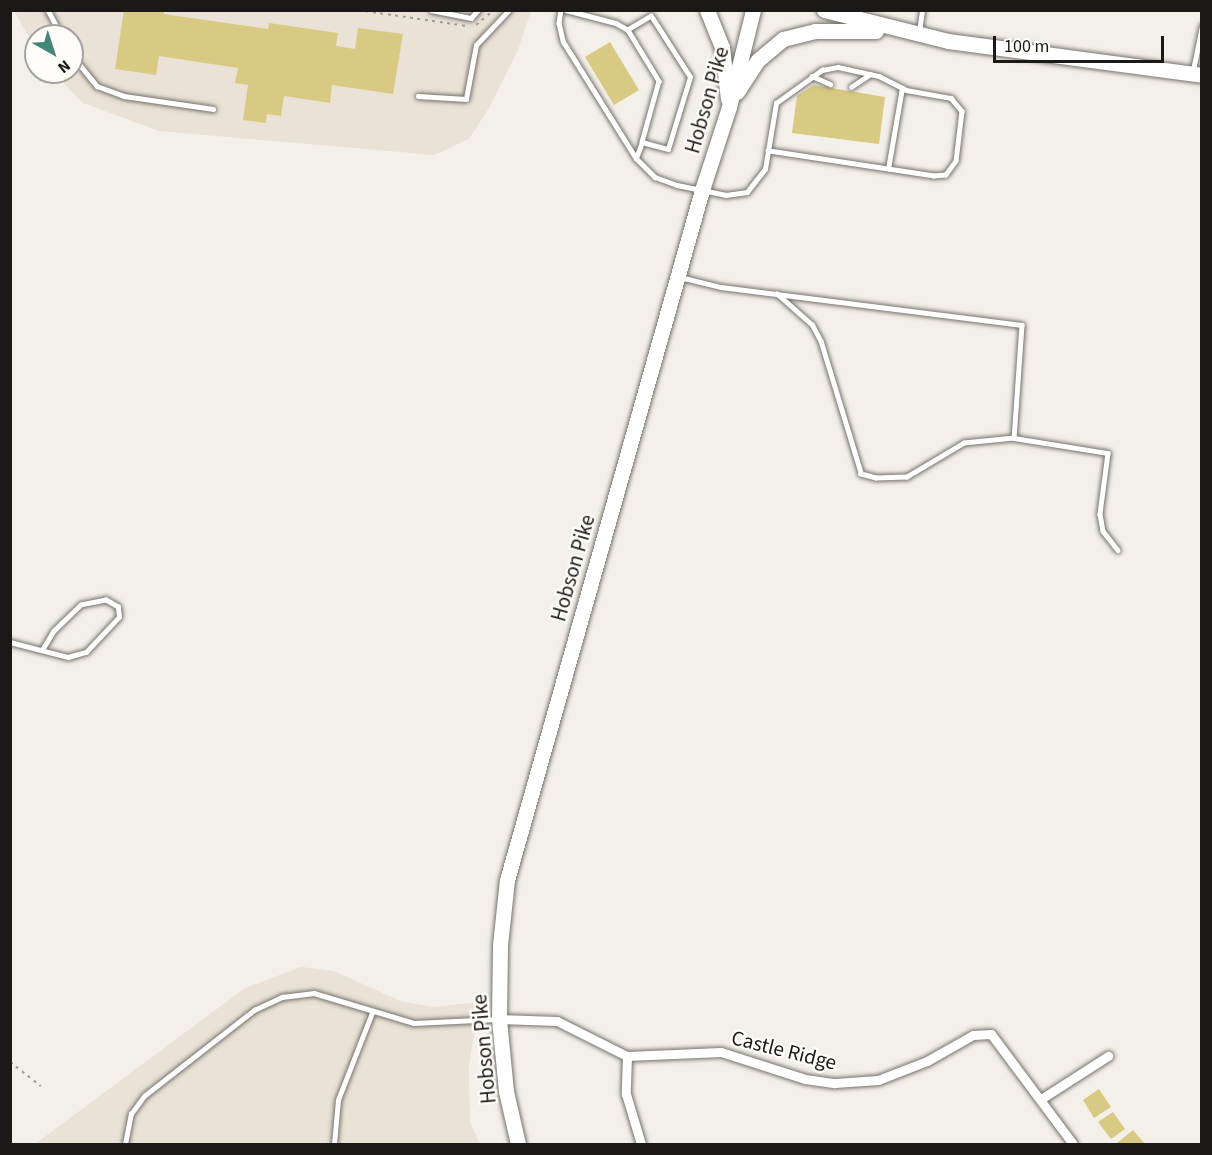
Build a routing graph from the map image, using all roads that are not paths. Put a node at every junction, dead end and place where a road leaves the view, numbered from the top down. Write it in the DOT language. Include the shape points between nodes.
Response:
graph roads {
  1 [pos="48,10"];
  2 [pos="431,10"];
  3 [pos="478,10"];
  4 [pos="509,10"];
  5 [pos="561,10"];
  6 [pos="566,10"];
  7 [pos="706,10"];
  8 [pos="753,10"];
  9 [pos="824,10"];
  10 [pos="867,10"];
  11 [pos="922,10"];
  12 [pos="56,24"];
  13 [pos="1202,26"];
  14 [pos="628,30"];
  15 [pos="900,31"];
  16 [pos="638,33"];
  17 [pos="918,34"];
  18 [pos="632,37"];
  19 [pos="644,42"];
  20 [pos="638,46"];
  21 [pos="652,56"];
  22 [pos="646,60"];
  23 [pos="84,70"];
  24 [pos="870,74"];
  25 [pos="1197,75"];
  26 [pos="812,76"];
  27 [pos="666,80"];
  28 [pos="660,81"];
  29 [pos="830,84"];
  30 [pos="680,87"];
  31 [pos="851,87"];
  32 [pos="902,88"];
  33 [pos="687,89"];
  34 [pos="656,92"];
  35 [pos="663,95"];
  36 [pos="418,96"];
  37 [pos="677,100"];
  38 [pos="683,102"];
  39 [pos="652,106"];
  40 [pos="729,107"];
  41 [pos="213,109"];
  42 [pos="660,109"];
  43 [pos="647,122"];
  44 [pos="655,124"];
  45 [pos="668,128"];
  46 [pos="674,130"];
  47 [pos="644,132"];
  48 [pos="651,134"];
  49 [pos="665,138"];
  50 [pos="671,140"];
  51 [pos="642,142"];
  52 [pos="768,151"];
  53 [pos="636,158"];
  54 [pos="888,169"];
  55 [pos="702,190"];
  56 [pos="677,277"];
  57 [pos="777,294"];
  58 [pos="1014,438"];
  59 [pos="1118,550"];
  60 [pos="10,642"];
  61 [pos="43,649"];
  62 [pos="372,1013"];
  63 [pos="499,1019"];
  64 [pos="627,1056"];
  65 [pos="1108,1056"];
  66 [pos="1041,1099"];
  67 [pos="125,1144"];
  68 [pos="334,1144"];
  69 [pos="518,1144"];
  70 [pos="641,1144"];
  71 [pos="1073,1144"];
  1 -- 12 [label="lane"];
  2 -- 3 [label="lane" via="471,18"];
  4 -- 36 [label="lane" via="476,45 466,99"];
  5 -- 53 [label="lane" via="563,41"];
  6 -- 14 [label="lane"];
  7 -- 40 [label="main road" via="722,47"];
  8 -- 40 [label="main road, Hobson Pike"];
  9 -- 15 [label="main road"];
  10 -- 15 [label="main road"];
  11 -- 17 [label="lane"];
  13 -- 25 [label="lane"];
  14 -- 18 [label="lane"];
  14 -- 33 [label="lane" via="651,16 690,77"];
  15 -- 17 [label="main road"];
  15 -- 40 [label="main road" via="815,31 783,39 758,60"];
  16 -- 18 [label="lane"];
  17 -- 25 [label="main road"];
  18 -- 20 [label="lane"];
  19 -- 20 [label="lane"];
  20 -- 22 [label="lane"];
  21 -- 22 [label="lane"];
  22 -- 28 [label="lane" via="657,71"];
  23 -- 41 [label="lane" via="97,86 134,98"];
  24 -- 26 [label="lane" via="838,67"];
  24 -- 31 [label="lane"];
  24 -- 32 [label="lane"];
  26 -- 29 [label="lane"];
  26 -- 52 [label="lane" via="776,103"];
  27 -- 28 [label="lane"];
  28 -- 34 [label="lane"];
  30 -- 33 [label="lane"];
  32 -- 54 [label="lane"];
  32 -- 54 [label="lane" via="958,102 962,111 956,161 946,175"];
  33 -- 38 [label="lane"];
  34 -- 35 [label="lane"];
  34 -- 39 [label="lane"];
  37 -- 38 [label="lane"];
  38 -- 46 [label="lane"];
  39 -- 42 [label="lane"];
  39 -- 43 [label="lane"];
  40 -- 55 [label="main road, Hobson Pike"];
  43 -- 44 [label="lane"];
  43 -- 47 [label="lane"];
  45 -- 46 [label="lane"];
  46 -- 50 [label="lane"];
  47 -- 48 [label="lane"];
  47 -- 51 [label="lane"];
  49 -- 50 [label="lane"];
  50 -- 51 [label="lane" via="668,149"];
  51 -- 53 [label="lane"];
  52 -- 54 [label="lane"];
  52 -- 55 [label="lane" via="765,169 747,192 726,195"];
  53 -- 55 [label="lane" via="655,177"];
  55 -- 56 [label="main road, Hobson Pike"];
  56 -- 57 [label="lane"];
  56 -- 63 [label="main road, Hobson Pike" via="507,880 500,945"];
  57 -- 58 [label="lane" via="1022,325"];
  57 -- 58 [label="lane" via="812,326 821,342 861,474 876,478 907,477 964,443"];
  58 -- 59 [label="lane" via="1108,453 1100,514 1103,531"];
  60 -- 61 [label="lane"];
  61 -- 61 [label="lane" via="68,657 86,652 119,617 118,607 106,600 81,605"];
  62 -- 63 [label="lane" via="414,1023"];
  62 -- 67 [label="lane" via="315,993 266,1003 144,1096 129,1121"];
  62 -- 68 [label="lane" via="338,1100"];
  63 -- 64 [label="street, Castle Ridge" via="557,1021"];
  63 -- 69 [label="main road, Hobson Pike" via="506,1091"];
  64 -- 66 [label="street, Castle Ridge" via="720,1052 806,1079 855,1083 901,1073 984,1033 998,1039"];
  64 -- 70 [label="street" via="626,1094"];
  65 -- 66 [label="street"];
  66 -- 71 [label="street, Castle Ridge"];
}
